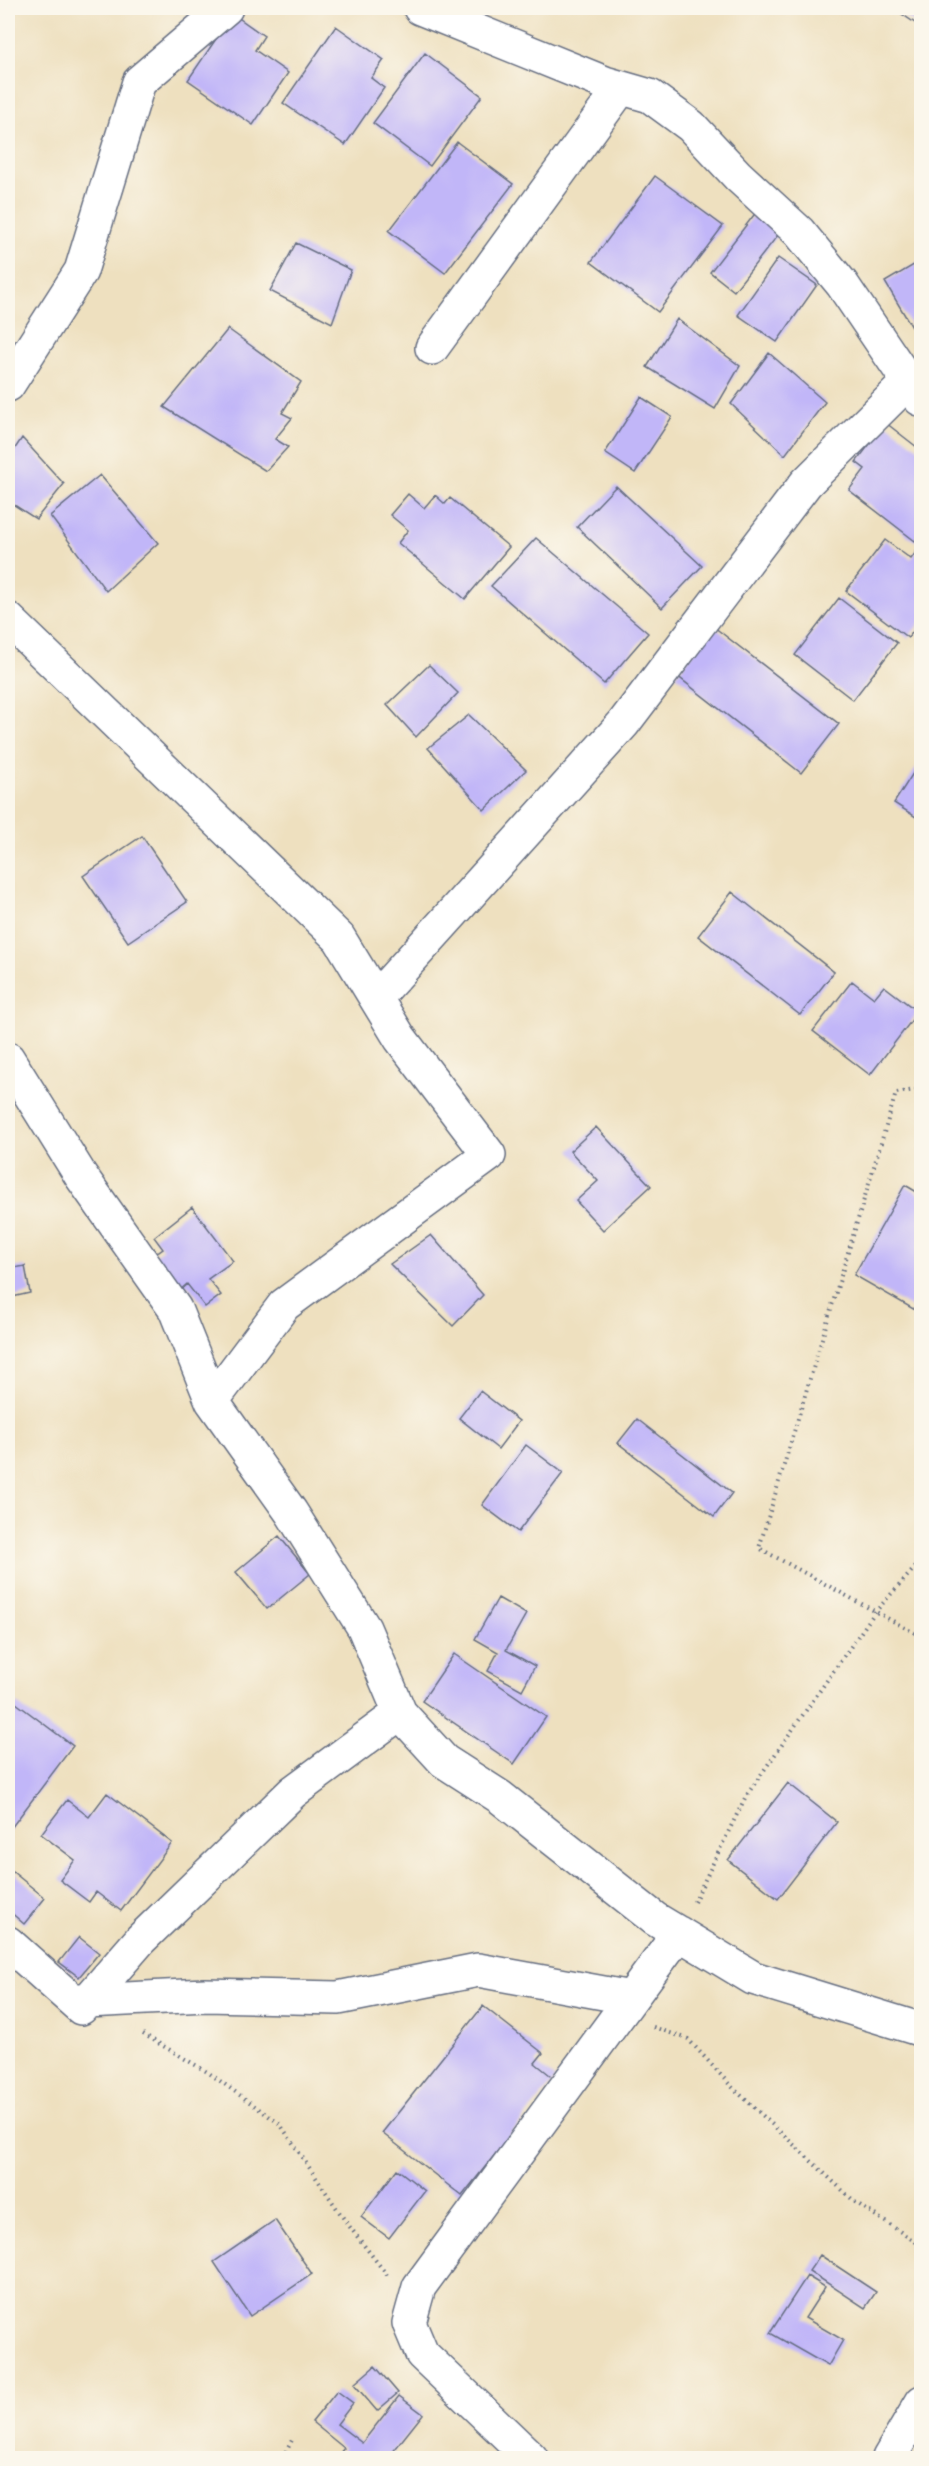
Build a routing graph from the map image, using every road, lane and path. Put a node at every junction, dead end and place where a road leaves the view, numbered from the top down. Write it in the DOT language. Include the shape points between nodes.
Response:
graph roads {
  1 [pos="226,8"];
  2 [pos="420,8"];
  3 [pos="621,88"];
  4 [pos="432,348"];
  5 [pos="8,385"];
  6 [pos="915,391"];
  7 [pos="8,620"];
  8 [pos="376,998"];
  9 [pos="8,1059"];
  10 [pos="921,1089"];
  11 [pos="212,1401"];
  12 [pos="921,1560"];
  13 [pos="875,1612"];
  14 [pos="921,1637"];
  15 [pos="400,1713"];
  16 [pos="679,1933"];
  17 [pos="8,1943"];
  18 [pos="80,2000"];
  19 [pos="625,2007"];
  20 [pos="921,2030"];
  21 [pos="138,2031"];
  22 [pos="921,2246"];
  23 [pos="413,2309"];
  24 [pos="921,2402"];
  25 [pos="292,2440"];
  26 [pos="283,2458"];
  27 [pos="531,2458"];
  28 [pos="889,2458"];
  1 -- 5 [label="street" via="138,82 81,271"];
  2 -- 3 [label="street"];
  3 -- 4 [label="street"];
  3 -- 6 [label="street" via="650,96 691,126 799,232 842,284"];
  6 -- 8 [label="street" via="806,483 623,724"];
  7 -- 8 [label="street" via="339,938"];
  8 -- 11 [label="street" via="400,1038 489,1155 284,1305"];
  9 -- 11 [label="street" via="81,1176 175,1309"];
  10 -- 13 [label="path" via="896,1094 759,1548"];
  11 -- 15 [label="street" via="291,1512 364,1628"];
  12 -- 13 [label="path"];
  13 -- 14 [label="path"];
  13 -- 16 [label="path" via="746,1796"];
  15 -- 16 [label="street" via="444,1761 500,1797 655,1919"];
  15 -- 18 [label="street" via="293,1792"];
  16 -- 19 [label="street"];
  16 -- 20 [label="street" via="753,1978"];
  17 -- 18 [label="street"];
  18 -- 19 [label="street" via="205,1995 338,1998 478,1970"];
  19 -- 22 [label="path" via="688,2039 855,2202"];
  19 -- 23 [label="street" via="419,2286"];
  21 -- 23 [label="path" via="209,2073 280,2124 346,2222"];
  23 -- 27 [label="street" via="409,2323 422,2354"];
  24 -- 28 [label="street"];
  25 -- 26 [label="path"];
}
